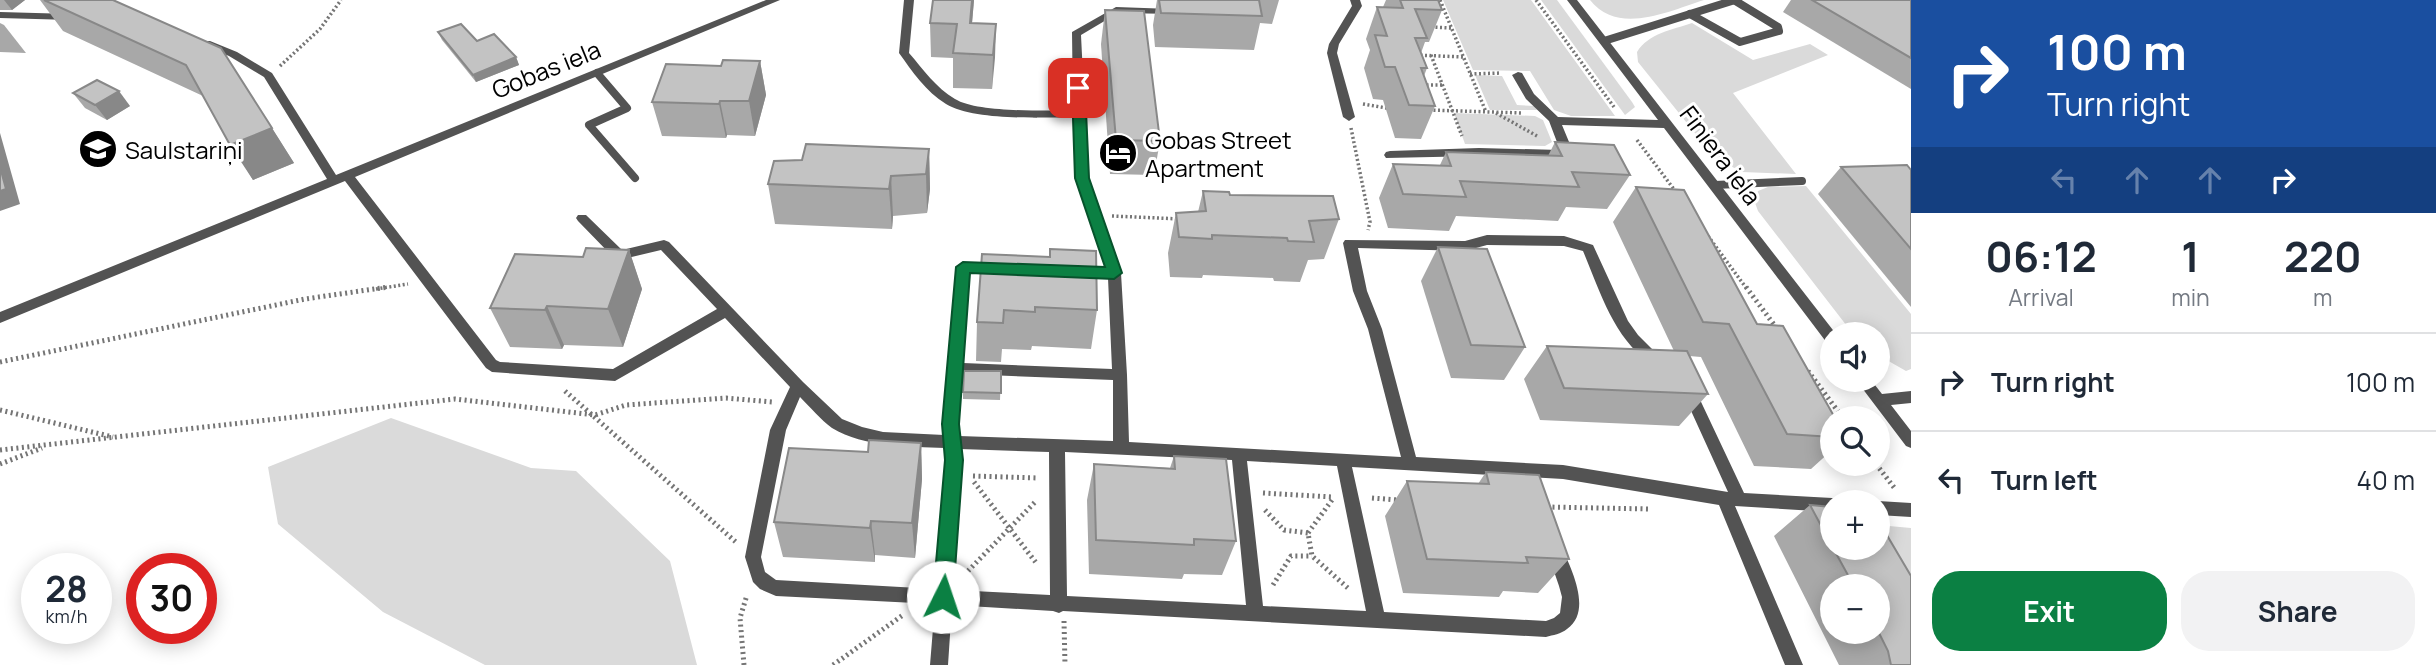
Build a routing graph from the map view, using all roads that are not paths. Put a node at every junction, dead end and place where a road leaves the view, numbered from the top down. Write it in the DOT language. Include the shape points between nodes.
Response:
graph roads {
  1 [pos="775,0"];
  2 [pos="909,0"];
  3 [pos="1355,0"];
  4 [pos="1572,0"];
  5 [pos="1734,0"];
  6 [pos="1190,13"];
  7 [pos="1690,14"];
  8 [pos="0,15"];
  9 [pos="84,18"];
  10 [pos="196,39"];
  11 [pos="1604,41"];
  12 [pos="597,73"];
  13 [pos="1518,75"];
  14 [pos="1079,115"];
  15 [pos="1349,117"];
  16 [pos="1553,118"];
  17 [pos="1668,124"];
  18 [pos="1390,155"];
  19 [pos="340,178"];
  20 [pos="635,178"];
  21 [pos="1802,181"];
  22 [pos="1715,185"];
  23 [pos="582,218"];
  24 [pos="1018,270"];
  25 [pos="1059,271"];
  26 [pos="1114,273"];
  27 [pos="727,310"];
  28 [pos="0,317"];
  29 [pos="1820,323"];
  30 [pos="1666,364"];
  31 [pos="955,368"];
  32 [pos="1119,375"];
  33 [pos="1685,383"];
  34 [pos="798,386"];
  35 [pos="1872,392"];
  36 [pos="1911,397"];
  37 [pos="1878,400"];
  38 [pos="952,442"];
  39 [pos="1911,442"];
  40 [pos="1057,448"];
  41 [pos="1121,448"];
  42 [pos="1239,455"];
  43 [pos="1343,460"];
  44 [pos="1410,463"];
  45 [pos="1529,470"];
  46 [pos="1732,499"];
  47 [pos="1820,504"];
  48 [pos="1541,507"];
  49 [pos="1890,509"];
  50 [pos="1911,510"];
  51 [pos="1549,532"];
  52 [pos="935,597"];
  53 [pos="1059,605"];
  54 [pos="1255,613"];
  55 [pos="1377,621"];
  56 [pos="939,665"];
  57 [pos="1794,665"];
  1 -- 12 [label="street, Gobas iela"];
  2 -- 14 [label="street" via="904,53 938,95 952,105 970,110"];
  3 -- 15 [label="street" via="1357,6 1332,53"];
  4 -- 11 [label="street, Finiera iela"];
  5 -- 7 [label="lane"];
  5 -- 7 [label="lane" via="1779,31 1740,41"];
  6 -- 14 [label="street" via="1116,10 1076,34"];
  7 -- 11 [label="lane"];
  8 -- 9 [label="street"];
  10 -- 19 [label="street" via="268,75"];
  11 -- 17 [label="street, Finiera iela"];
  12 -- 19 [label="street, Gobas iela"];
  12 -- 20 [label="lane" via="627,108 589,125"];
  13 -- 16 [label="street" via="1530,96"];
  14 -- 26 [label="street" via="1082,178"];
  16 -- 17 [label="street"];
  16 -- 18 [label="street" via="1568,154"];
  17 -- 22 [label="street, Finiera iela"];
  19 -- 27 [label="street" via="491,364 500,369 615,375"];
  19 -- 28 [label="street, Gobas iela"];
  21 -- 22 [label="lane"];
  22 -- 29 [label="street, Finiera iela"];
  23 -- 27 [label="street" via="619,255 664,245"];
  24 -- 31 [label="street" via="963,267"];
  25 -- 26 [label="street"];
  26 -- 32 [label="street"];
  27 -- 34 [label="street"];
  30 -- 44 [label="street" via="1644,353 1628,334 1588,248 1564,241 1487,240 1465,246 1350,243"];
  31 -- 32 [label="street"];
  31 -- 38 [label="street"];
  32 -- 41 [label="street"];
  33 -- 46 [label="street"];
  34 -- 38 [label="street" via="837,423 860,433"];
  34 -- 52 [label="street" via="778,430 754,564 765,584"];
  35 -- 37 [label="street"];
  36 -- 37 [label="street"];
  37 -- 39 [label="street"];
  38 -- 40 [label="street"];
  38 -- 52 [label="street" via="954,460"];
  40 -- 41 [label="street"];
  40 -- 53 [label="street"];
  41 -- 42 [label="street"];
  42 -- 43 [label="street"];
  42 -- 54 [label="street"];
  43 -- 44 [label="street"];
  43 -- 55 [label="street" via="1343,497"];
  44 -- 45 [label="street"];
  45 -- 46 [label="street"];
  45 -- 48 [label="street"];
  46 -- 47 [label="street"];
  46 -- 57 [label="street"];
  49 -- 50 [label="street"];
  51 -- 55 [label="street" via="1572,608 1557,627"];
  52 -- 53 [label="street"];
  52 -- 56 [label="street"];
  53 -- 54 [label="street"];
  54 -- 55 [label="street"];
}
